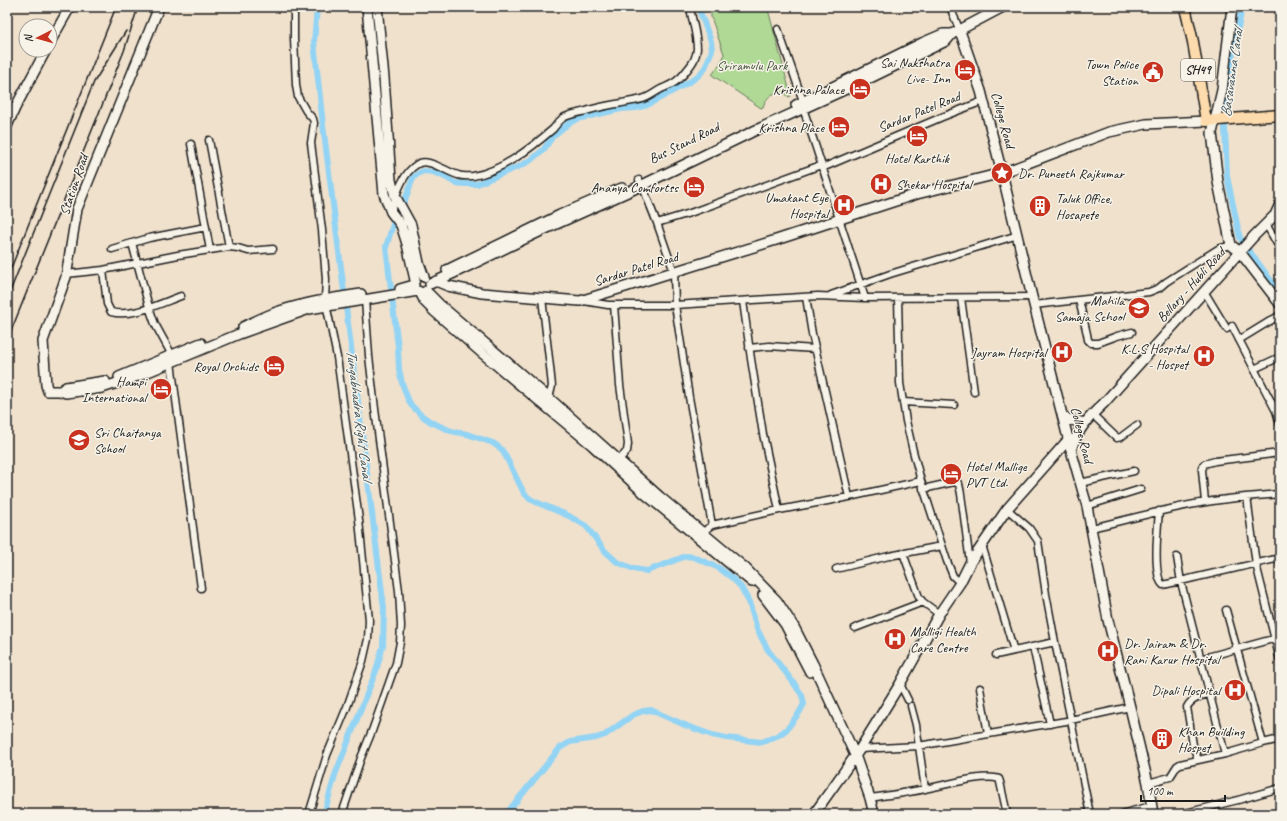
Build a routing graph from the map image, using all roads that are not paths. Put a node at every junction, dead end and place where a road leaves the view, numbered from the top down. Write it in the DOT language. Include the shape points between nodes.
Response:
graph roads {
  1 [pos="70,7"];
  2 [pos="159,7"];
  3 [pos="294,7"];
  4 [pos="367,7"];
  5 [pos="377,7"];
  6 [pos="690,7"];
  7 [pos="950,7"];
  8 [pos="1003,7"];
  9 [pos="1185,7"];
  10 [pos="1232,7"];
  11 [pos="58,28"];
  12 [pos="778,29"];
  13 [pos="956,32"];
  14 [pos="42,58"];
  15 [pos="983,101"];
  16 [pos="803,104"];
  17 [pos="1280,115"];
  18 [pos="1213,120"];
  19 [pos="7,126"];
  20 [pos="209,140"];
  21 [pos="191,144"];
  22 [pos="822,166"];
  23 [pos="1002,173"];
  24 [pos="641,182"];
  25 [pos="396,198"];
  26 [pos="1280,204"];
  27 [pos="392,213"];
  28 [pos="1278,213"];
  29 [pos="839,220"];
  30 [pos="405,223"];
  31 [pos="657,223"];
  32 [pos="1266,224"];
  33 [pos="206,226"];
  34 [pos="1018,235"];
  35 [pos="132,243"];
  36 [pos="1231,245"];
  37 [pos="229,247"];
  38 [pos="112,249"];
  39 [pos="273,249"];
  40 [pos="210,250"];
  41 [pos="1280,250"];
  42 [pos="1241,251"];
  43 [pos="137,263"];
  44 [pos="103,270"];
  45 [pos="674,272"];
  46 [pos="66,274"];
  47 [pos="423,284"];
  48 [pos="860,284"];
  49 [pos="1204,291"];
  50 [pos="181,296"];
  51 [pos="826,296"];
  52 [pos="806,297"];
  53 [pos="361,298"];
  54 [pos="542,298"];
  55 [pos="865,298"];
  56 [pos="898,298"];
  57 [pos="961,298"];
  58 [pos="580,300"];
  59 [pos="1079,300"];
  60 [pos="743,301"];
  61 [pos="1033,301"];
  62 [pos="328,302"];
  63 [pos="1280,304"];
  64 [pos="614,305"];
  65 [pos="675,305"];
  66 [pos="149,308"];
  67 [pos="1280,315"];
  68 [pos="1132,332"];
  69 [pos="1239,340"];
  70 [pos="750,348"];
  71 [pos="815,349"];
  72 [pos="1280,357"];
  73 [pos="173,359"];
  74 [pos="1254,369"];
  75 [pos="974,392"];
  76 [pos="549,398"];
  77 [pos="903,402"];
  78 [pos="954,405"];
  79 [pos="1092,414"];
  80 [pos="1062,415"];
  81 [pos="1085,423"];
  82 [pos="1280,424"];
  83 [pos="1137,425"];
  84 [pos="1068,440"];
  85 [pos="1071,450"];
  86 [pos="1280,453"];
  87 [pos="619,460"];
  88 [pos="1134,471"];
  89 [pos="921,481"];
  90 [pos="1080,483"];
  91 [pos="924,489"];
  92 [pos="1141,489"];
  93 [pos="1280,494"];
  94 [pos="1247,497"];
  95 [pos="849,498"];
  96 [pos="1205,502"];
  97 [pos="1087,506"];
  98 [pos="1007,509"];
  99 [pos="779,510"];
  100 [pos="1159,511"];
  101 [pos="712,525"];
  102 [pos="1092,528"];
  103 [pos="703,532"];
  104 [pos="982,545"];
  105 [pos="942,546"];
  106 [pos="903,553"];
  107 [pos="1177,557"];
  108 [pos="1280,558"];
  109 [pos="970,563"];
  110 [pos="1256,564"];
  111 [pos="836,569"];
  112 [pos="1181,582"];
  113 [pos="960,583"];
  114 [pos="201,588"];
  115 [pos="923,602"];
  116 [pos="1226,610"];
  117 [pos="939,614"];
  118 [pos="855,628"];
  119 [pos="1277,638"];
  120 [pos="1055,642"];
  121 [pos="1033,647"];
  122 [pos="1236,650"];
  123 [pos="1014,651"];
  124 [pos="996,655"];
  125 [pos="1200,659"];
  126 [pos="1280,660"];
  127 [pos="900,684"];
  128 [pos="980,688"];
  129 [pos="1210,692"];
  130 [pos="1130,707"];
  131 [pos="1071,720"];
  132 [pos="1050,724"];
  133 [pos="988,734"];
  134 [pos="1280,739"];
  135 [pos="1263,743"];
  136 [pos="918,746"];
  137 [pos="1225,754"];
  138 [pos="855,755"];
  139 [pos="1198,760"];
  140 [pos="1148,783"];
  141 [pos="1280,788"];
  142 [pos="925,790"];
  143 [pos="870,798"];
  144 [pos="1152,810"];
  145 [pos="309,814"];
  146 [pos="342,814"];
  147 [pos="814,814"];
  148 [pos="868,814"];
  149 [pos="874,814"];
  150 [pos="1007,814"];
  151 [pos="1090,814"];
  152 [pos="1122,814"];
  153 [pos="1181,814"];
  1 -- 11 [label="street"];
  2 -- 46 [label="street, Station Road" via="77,209"];
  3 -- 62 [label="street" via="296,85 298,97 313,119 311,143"];
  4 -- 27 [label="street" via="384,194"];
  5 -- 25 [label="street" via="391,180"];
  6 -- 25 [label="street" via="697,50 693,63 672,84 644,99 601,107 564,118 525,151 504,165 482,174 463,176 433,164 420,162 410,170"];
  7 -- 13 [label="street"];
  8 -- 13 [label="street, Bus Stand Road"];
  9 -- 18 [label="main road, SH49"];
  10 -- 18 [label="street" via="1222,90"];
  12 -- 16 [label="street"];
  13 -- 15 [label="street, College Road" via="972,65"];
  13 -- 16 [label="street, Bus Stand Road" via="943,34 922,43"];
  14 -- 19 [label="street"];
  15 -- 22 [label="street, Sardar Patel Road"];
  15 -- 23 [label="street, College Road"];
  16 -- 22 [label="street"];
  16 -- 24 [label="street, Bus Stand Road"];
  17 -- 18 [label="main road"];
  18 -- 23 [label="street, Sardar Patel Road" via="1146,124 1109,132"];
  18 -- 36 [label="street" via="1212,133 1218,182"];
  20 -- 37 [label="street"];
  21 -- 33 [label="street"];
  22 -- 29 [label="street"];
  22 -- 31 [label="street, Sardar Patel Road"];
  23 -- 29 [label="street, Sardar Patel Road" via="917,194"];
  23 -- 34 [label="street, College Road"];
  24 -- 31 [label="street"];
  24 -- 47 [label="street, Bus Stand Road" via="560,215"];
  25 -- 27 [label="street"];
  25 -- 30 [label="street"];
  26 -- 28 [label="street, Bellary - Hubli Road"];
  27 -- 30 [label="street"];
  28 -- 32 [label="street, Bellary - Hubli Road"];
  29 -- 45 [label="street, Sardar Patel Road"];
  29 -- 48 [label="street"];
  30 -- 47 [label="street" via="407,244"];
  31 -- 45 [label="street"];
  32 -- 41 [label="street"];
  32 -- 42 [label="street, Bellary - Hubli Road"];
  33 -- 35 [label="street"];
  33 -- 40 [label="street"];
  34 -- 48 [label="street"];
  34 -- 61 [label="street, College Road"];
  35 -- 38 [label="street"];
  35 -- 43 [label="street"];
  36 -- 42 [label="street"];
  36 -- 59 [label="street" via="1218,249 1149,292"];
  37 -- 39 [label="street" via="248,251"];
  37 -- 40 [label="street"];
  40 -- 43 [label="street"];
  42 -- 49 [label="street, Bellary - Hubli Road"];
  42 -- 63 [label="street"];
  43 -- 44 [label="street"];
  43 -- 66 [label="street"];
  44 -- 46 [label="street"];
  44 -- 66 [label="street" via="107,304 111,312 124,314"];
  45 -- 58 [label="street, Sardar Patel Road"];
  45 -- 65 [label="street"];
  46 -- 73 [label="street, Station Road" via="43,341 47,388 50,392 104,381"];
  47 -- 53 [label="street, Bus Stand Road" via="401,292"];
  47 -- 54 [label="street, Sardar Patel Road" via="482,293"];
  47 -- 76 [label="street" via="440,305"];
  47 -- 138 [label="street" via="425,302 434,311 764,595 785,624 798,648 847,750"];
  48 -- 51 [label="street"];
  48 -- 55 [label="street"];
  49 -- 69 [label="street"];
  49 -- 79 [label="street, Bellary - Hubli Road"];
  50 -- 66 [label="street"];
  51 -- 52 [label="street"];
  51 -- 55 [label="street"];
  52 -- 60 [label="street"];
  52 -- 71 [label="street"];
  53 -- 62 [label="street"];
  53 -- 146 [label="street" via="399,591 401,626 391,679"];
  54 -- 58 [label="street, Sardar Patel Road"];
  54 -- 76 [label="street" via="552,386"];
  55 -- 56 [label="street"];
  56 -- 57 [label="street"];
  56 -- 77 [label="street" via="900,383"];
  57 -- 61 [label="street"];
  57 -- 75 [label="street"];
  58 -- 64 [label="street"];
  59 -- 61 [label="street"];
  59 -- 68 [label="street" via="1086,334 1091,343"];
  60 -- 65 [label="street"];
  60 -- 70 [label="street"];
  61 -- 80 [label="street, College Road"];
  62 -- 73 [label="street, Station Road" via="274,313"];
  62 -- 145 [label="street" via="359,520 369,630 363,661 327,755"];
  64 -- 65 [label="street"];
  64 -- 87 [label="street" via="620,385 628,444 627,451"];
  65 -- 101 [label="street"];
  66 -- 73 [label="street"];
  67 -- 69 [label="street"];
  69 -- 74 [label="street"];
  70 -- 71 [label="street" via="770,346"];
  70 -- 99 [label="street" via="763,434"];
  71 -- 95 [label="street"];
  72 -- 74 [label="street"];
  73 -- 114 [label="street"];
  74 -- 82 [label="street"];
  76 -- 87 [label="street"];
  77 -- 78 [label="street"];
  77 -- 89 [label="street"];
  79 -- 81 [label="street, Bellary - Hubli Road"];
  79 -- 83 [label="street" via="1116,438"];
  80 -- 81 [label="street" via="1067,419"];
  80 -- 84 [label="street, College Road"];
  81 -- 85 [label="street, Bellary - Hubli Road"];
  84 -- 85 [label="street, College Road"];
  84 -- 98 [label="street"];
  85 -- 90 [label="street, College Road"];
  86 -- 96 [label="street" via="1204,464 1202,470"];
  87 -- 103 [label="street"];
  88 -- 90 [label="street"];
  89 -- 91 [label="street"];
  89 -- 95 [label="street"];
  90 -- 97 [label="street, College Road"];
  91 -- 105 [label="street"];
  91 -- 109 [label="street" via="954,482 959,484"];
  92 -- 97 [label="street"];
  93 -- 94 [label="street"];
  94 -- 96 [label="street"];
  94 -- 110 [label="street"];
  95 -- 99 [label="street"];
  96 -- 100 [label="street"];
  97 -- 102 [label="street, College Road"];
  98 -- 104 [label="street"];
  98 -- 120 [label="street" via="1029,528 1038,541"];
  99 -- 101 [label="street"];
  100 -- 102 [label="street"];
  100 -- 112 [label="street" via="1156,562 1158,575 1163,585"];
  101 -- 103 [label="street"];
  102 -- 130 [label="street, College Road" via="1108,620"];
  103 -- 138 [label="street" via="745,568 776,601 794,627"];
  104 -- 109 [label="street"];
  104 -- 123 [label="street"];
  105 -- 106 [label="street"];
  105 -- 113 [label="street" via="953,576"];
  106 -- 111 [label="street"];
  106 -- 115 [label="street"];
  107 -- 112 [label="street"];
  108 -- 110 [label="street"];
  109 -- 113 [label="street"];
  110 -- 112 [label="street"];
  110 -- 119 [label="street"];
  112 -- 125 [label="street"];
  113 -- 117 [label="street"];
  115 -- 117 [label="street"];
  115 -- 118 [label="street"];
  116 -- 122 [label="street"];
  117 -- 127 [label="street"];
  119 -- 122 [label="street"];
  119 -- 126 [label="street"];
  120 -- 121 [label="street"];
  120 -- 131 [label="street"];
  121 -- 123 [label="street"];
  121 -- 132 [label="street"];
  122 -- 125 [label="street"];
  122 -- 135 [label="street"];
  123 -- 124 [label="street"];
  125 -- 129 [label="street"];
  127 -- 136 [label="street" via="910,703"];
  127 -- 138 [label="street"];
  128 -- 133 [label="street"];
  129 -- 137 [label="street"];
  129 -- 139 [label="street" via="1187,707"];
  130 -- 131 [label="street"];
  130 -- 140 [label="street, College Road"];
  131 -- 132 [label="street"];
  131 -- 151 [label="street"];
  132 -- 133 [label="street"];
  133 -- 136 [label="street"];
  134 -- 135 [label="street"];
  135 -- 137 [label="street"];
  136 -- 138 [label="street"];
  136 -- 142 [label="street"];
  137 -- 139 [label="street"];
  138 -- 143 [label="street"];
  138 -- 147 [label="street"];
  138 -- 148 [label="street"];
  139 -- 140 [label="street" via="1180,764 1168,778"];
  140 -- 144 [label="street, College Road"];
  141 -- 153 [label="street"];
  142 -- 143 [label="street"];
  142 -- 150 [label="street" via="983,778 999,779"];
  143 -- 149 [label="street"];
  144 -- 152 [label="street"];
}
